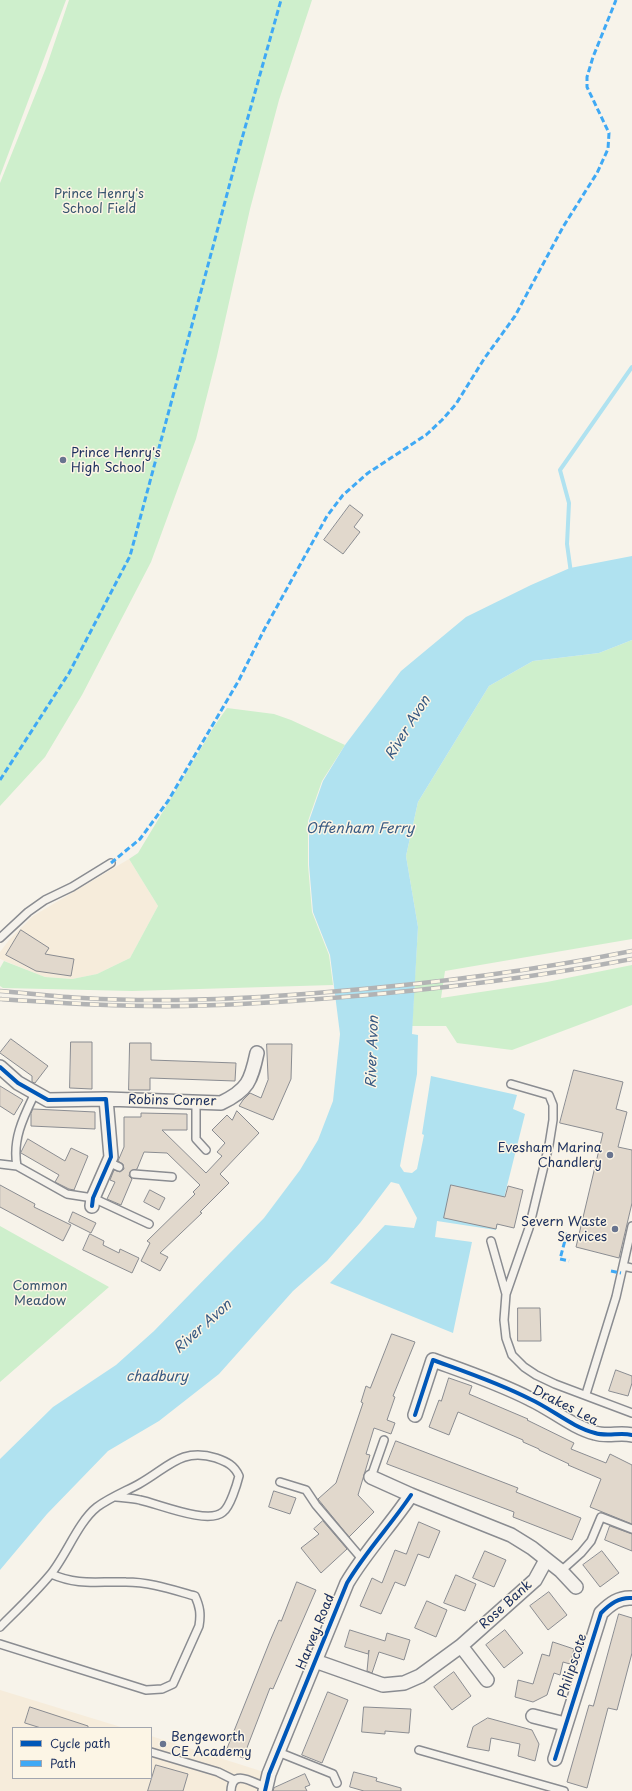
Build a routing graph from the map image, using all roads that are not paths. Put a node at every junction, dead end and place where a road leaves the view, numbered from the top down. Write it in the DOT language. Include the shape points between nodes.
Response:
graph roads {
  1 [pos="112,863"];
  2 [pos="0,938"];
  3 [pos="257,1053"];
  4 [pos="0,1067"];
  5 [pos="511,1084"];
  6 [pos="35,1093"];
  7 [pos="106,1099"];
  8 [pos="196,1103"];
  9 [pos="206,1150"];
  10 [pos="0,1164"];
  11 [pos="17,1166"];
  12 [pos="134,1174"];
  13 [pos="172,1177"];
  14 [pos="92,1202"];
  15 [pos="149,1224"];
  16 [pos="632,1226"];
  17 [pos="491,1241"];
  18 [pos="623,1266"];
  19 [pos="632,1268"];
  20 [pos="506,1294"];
  21 [pos="586,1394"];
  22 [pos="632,1413"];
  23 [pos="415,1415"];
  24 [pos="632,1435"];
  25 [pos="384,1440"];
  26 [pos="371,1477"];
  27 [pos="280,1482"];
  28 [pos="411,1495"];
  29 [pos="116,1497"];
  30 [pos="632,1529"];
  31 [pos="362,1558"];
  32 [pos="546,1560"];
  33 [pos="561,1571"];
  34 [pos="51,1574"];
  35 [pos="576,1587"];
  36 [pos="632,1598"];
  37 [pos="0,1628"];
  38 [pos="0,1644"];
  39 [pos="461,1646"];
  40 [pos="315,1661"];
  41 [pos="487,1680"];
  42 [pos="534,1716"];
  43 [pos="565,1724"];
  44 [pos="419,1750"];
  45 [pos="152,1752"];
  46 [pos="278,1752"];
  47 [pos="555,1759"];
  48 [pos="234,1780"];
  49 [pos="337,1783"];
  50 [pos="265,1789"];
  51 [pos="231,1791"];
  52 [pos="564,1791"];
  1 -- 2 [label="lane" via="45,900"];
  3 -- 8 [label="street, Robins Corner" via="250,1081 236,1096 221,1103"];
  4 -- 6 [label="street, Robins Corner" via="18,1083"];
  5 -- 20 [label="lane" via="549,1095 553,1105 553,1120 529,1228"];
  6 -- 7 [label="street, Robins Corner" via="48,1100"];
  6 -- 11 [label="lane" via="21,1122 15,1153"];
  7 -- 8 [label="street, Robins Corner"];
  7 -- 14 [label="street" via="111,1157 114,1165"];
  8 -- 9 [label="lane" via="196,1139"];
  10 -- 11 [label="lane"];
  11 -- 14 [label="lane" via="67,1194"];
  12 -- 13 [label="lane"];
  14 -- 15 [label="lane"];
  16 -- 18 [label="lane"];
  17 -- 20 [label="lane"];
  18 -- 19 [label="lane"];
  18 -- 21 [label="lane"];
  20 -- 21 [label="lane" via="504,1320 506,1338 512,1355 536,1375"];
  21 -- 22 [label="lane"];
  23 -- 24 [label="street, Drakes Lea" via="433,1360 530,1398 596,1434"];
  25 -- 26 [label="lane"];
  26 -- 28 [label="street"];
  27 -- 31 [label="lane" via="306,1490"];
  28 -- 31 [label="street, Harvey Road" via="396,1518"];
  28 -- 32 [label="street" via="511,1535"];
  29 -- 29 [label="lane" via="189,1455 203,1454 224,1461 235,1468 239,1476 224,1512 216,1515 202,1516 139,1500"];
  29 -- 34 [label="lane" via="97,1507 88,1517"];
  30 -- 33 [label="lane" via="601,1517 591,1541"];
  31 -- 40 [label="street, Harvey Road" via="347,1583"];
  32 -- 33 [label="street"];
  32 -- 39 [label="street, Rose Bank" via="535,1580"];
  33 -- 35 [label="street"];
  34 -- 37 [label="lane"];
  34 -- 38 [label="lane" via="82,1583 127,1582 159,1586 195,1596 200,1606 199,1626 173,1684 162,1689 146,1690"];
  36 -- 43 [label="street, Philipscote" via="616,1601 601,1613"];
  39 -- 40 [label="street, Rose Bank" via="420,1676 392,1685 374,1683"];
  39 -- 41 [label="street"];
  40 -- 46 [label="street, Harvey Road"];
  42 -- 43 [label="street"];
  43 -- 47 [label="street, Philipscote"];
  44 -- 52 [label="lane"];
  45 -- 48 [label="lane" via="218,1772"];
  46 -- 49 [label="lane" via="333,1774"];
  46 -- 50 [label="street, Harvey Road"];
  48 -- 50 [label="lane" via="241,1778"];
  48 -- 51 [label="lane"];
}
